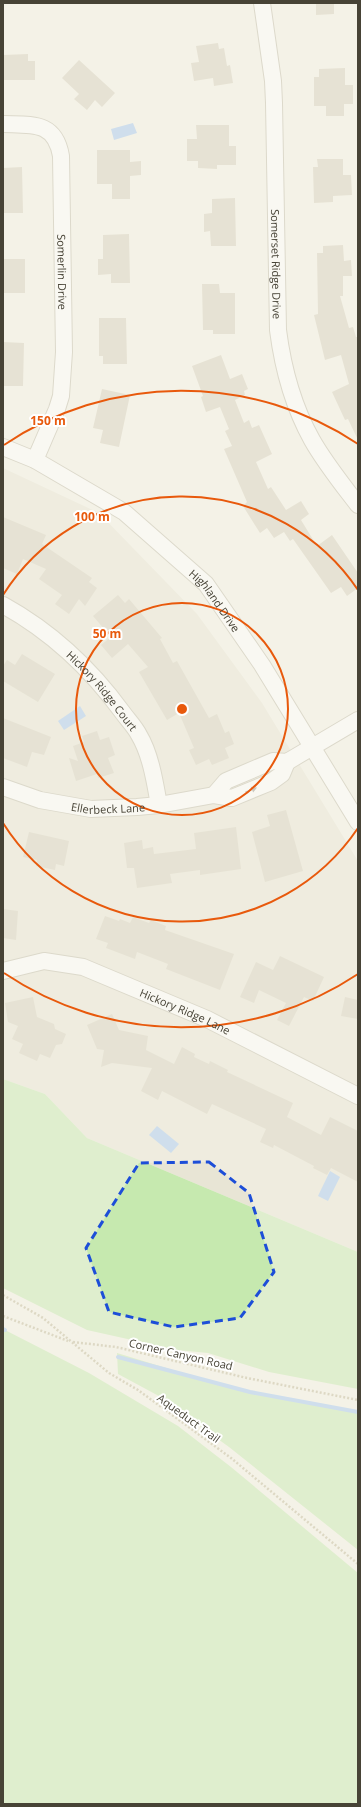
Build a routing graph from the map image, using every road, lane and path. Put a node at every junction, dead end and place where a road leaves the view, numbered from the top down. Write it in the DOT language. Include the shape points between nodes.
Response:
graph roads {
  1 [pos="262,3"];
  2 [pos="3,124"];
  3 [pos="3,447"];
  4 [pos="35,460"];
  5 [pos="358,505"];
  6 [pos="3,605"];
  7 [pos="358,720"];
  8 [pos="312,748"];
  9 [pos="3,787"];
  10 [pos="159,805"];
  11 [pos="358,822"];
  12 [pos="3,971"];
  13 [pos="358,1096"];
  14 [pos="3,1295"];
  15 [pos="3,1316"];
  16 [pos="71,1342"];
  17 [pos="358,1400"];
  18 [pos="358,1564"];
  1 -- 5 [label="street, Somerset Ridge Drive" via="274,96 278,330 282,360 290,390 312,440"];
  2 -- 4 [label="street, Somerlin Drive" via="31,125 46,129 56,140 61,156 63,381 56,409"];
  3 -- 4 [label="street, Highland Drive"];
  4 -- 8 [label="street, Highland Drive" via="124,512 206,584 262,665"];
  6 -- 10 [label="street, Hickory Ridge Court" via="42,630 93,676 116,703 140,735 153,772"];
  7 -- 8 [label="street, Ellerbeck Lane"];
  8 -- 10 [label="street, Ellerbeck Lane" via="287,762 273,761 226,781 214,795"];
  8 -- 11 [label="street, Highland Drive"];
  9 -- 10 [label="street, Ellerbeck Lane" via="40,800 92,809"];
  12 -- 13 [label="street, Hickory Ridge Lane" via="44,961 83,967 207,1019"];
  14 -- 16 [label="path, Aqueduct Trail" via="43,1318"];
  15 -- 16 [label="path, Corner Canyon Road"];
  16 -- 17 [label="path, Corner Canyon Road" via="116,1347 247,1378"];
  16 -- 18 [label="path, Aqueduct Trail" via="109,1373 138,1390 231,1458"];
}
